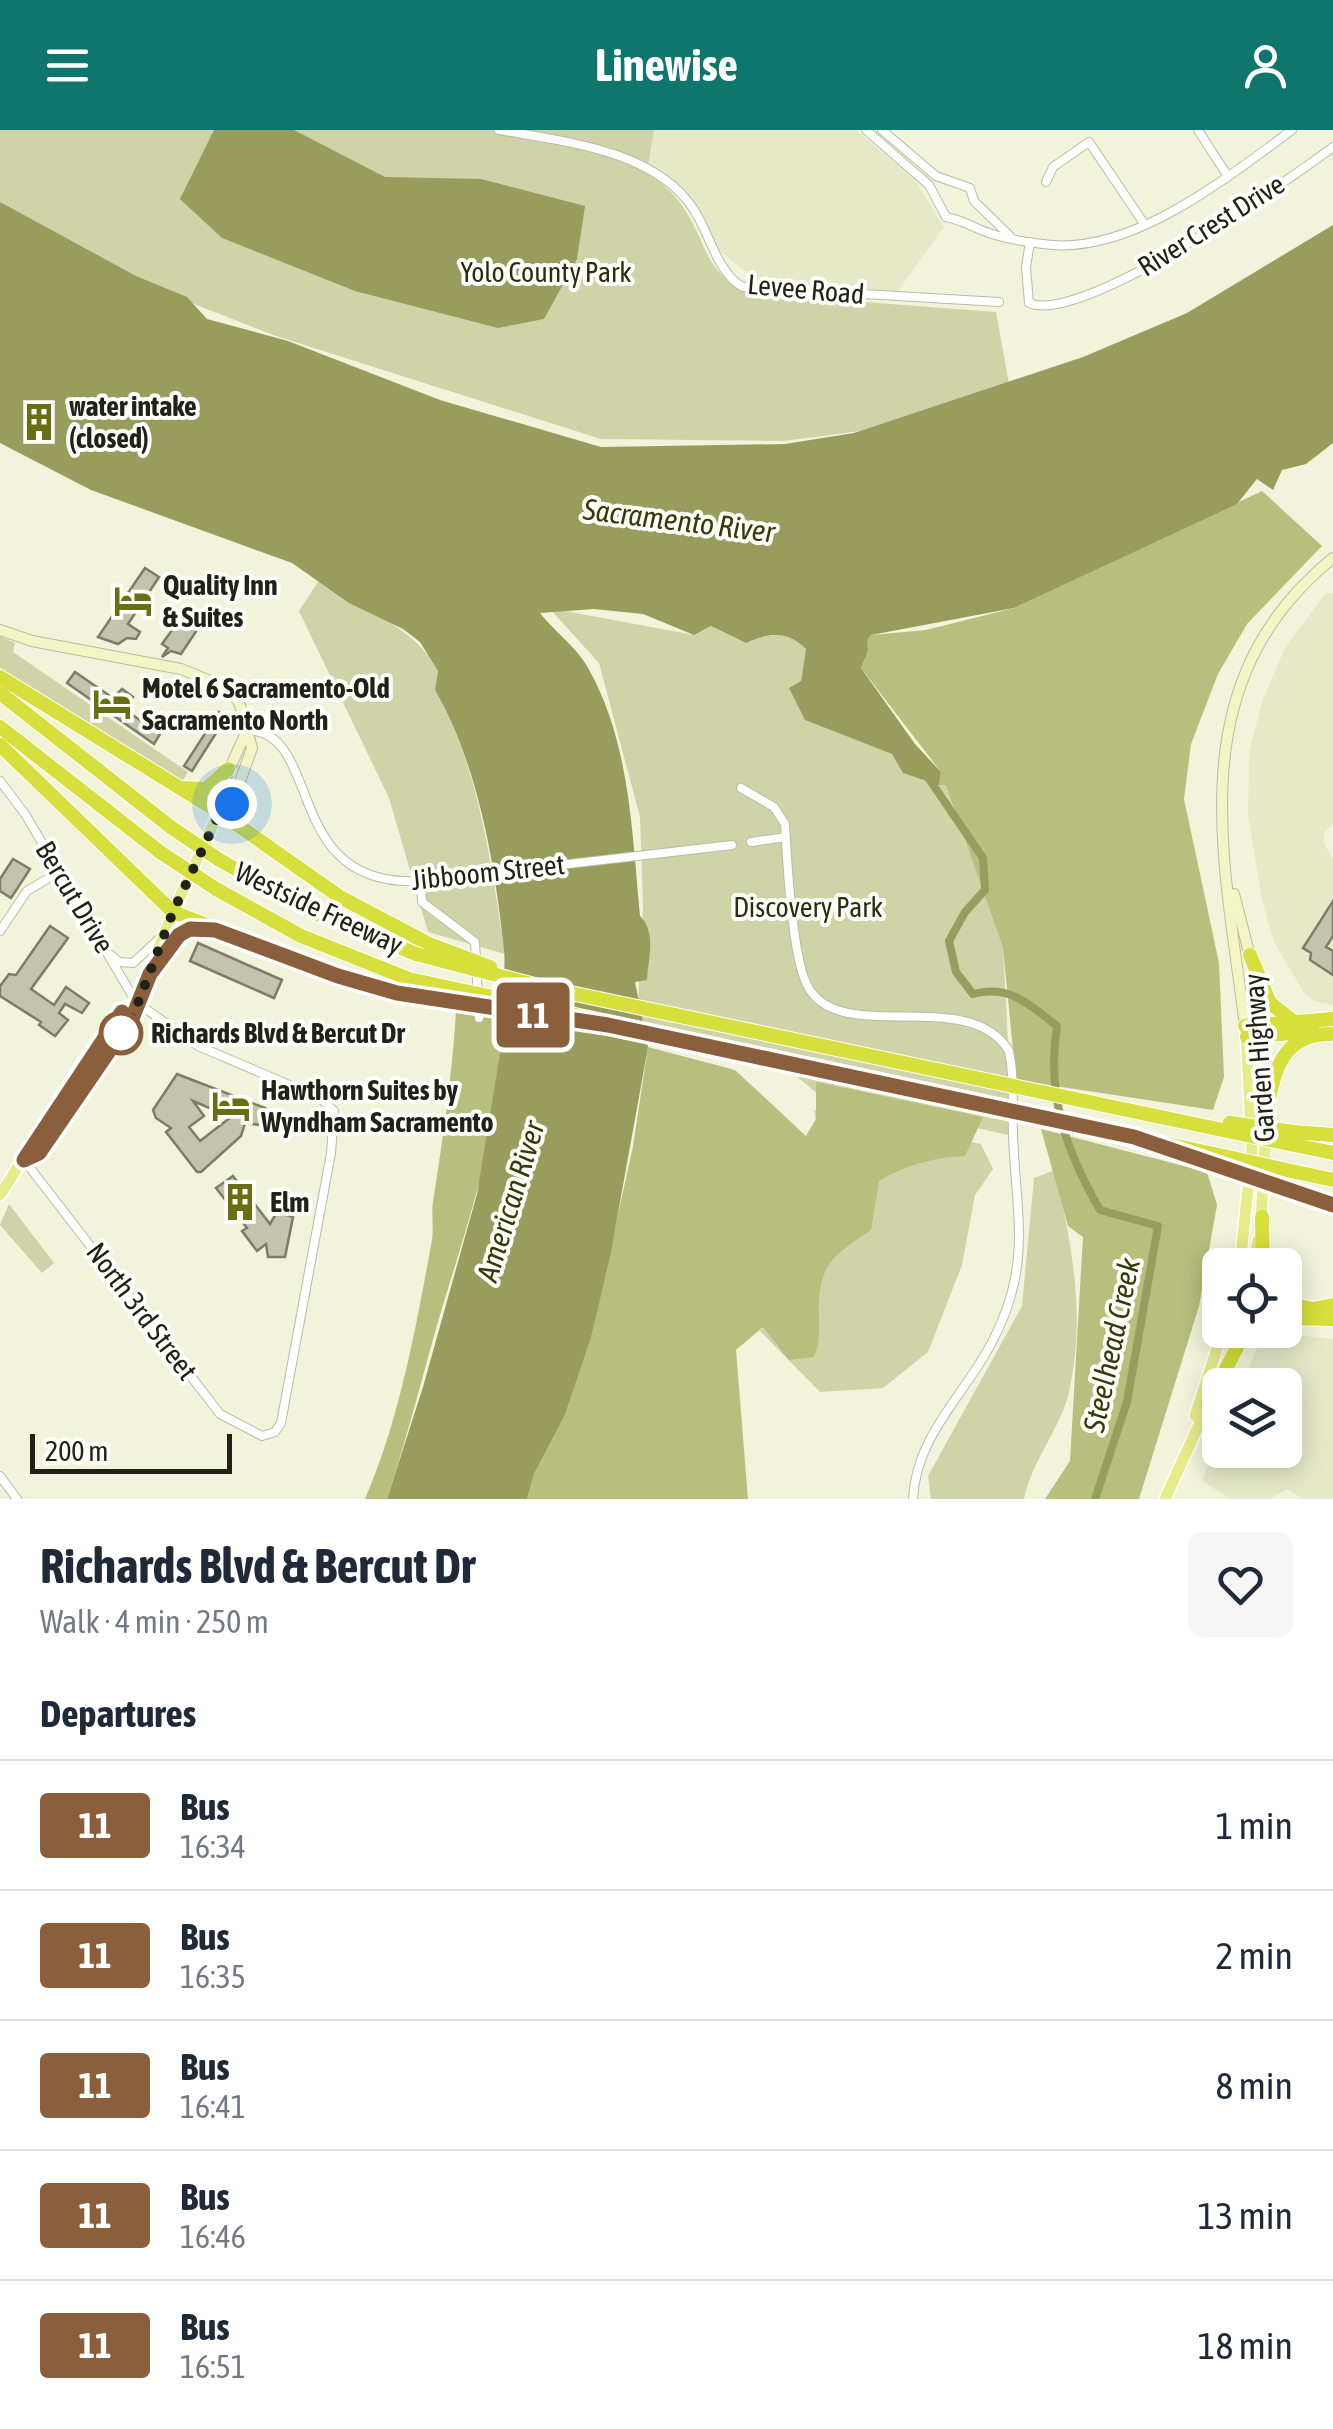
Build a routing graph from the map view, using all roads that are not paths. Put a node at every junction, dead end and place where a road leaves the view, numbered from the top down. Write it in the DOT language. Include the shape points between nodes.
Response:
graph roads {
  1 [pos="502,130"];
  2 [pos="866,130"];
  3 [pos="882,130"];
  4 [pos="1198,130"];
  5 [pos="1292,130"];
  6 [pos="1333,148"];
  7 [pos="1227,175"];
  8 [pos="1046,182"];
  9 [pos="974,201"];
  10 [pos="960,218"];
  11 [pos="1145,225"];
  12 [pos="1013,239"];
  13 [pos="1030,242"];
  14 [pos="999,302"];
  15 [pos="1333,558"];
  16 [pos="0,630"];
  17 [pos="0,677"];
  18 [pos="0,694"];
  19 [pos="0,726"];
  20 [pos="247,730"];
  21 [pos="0,744"];
  22 [pos="228,770"];
  23 [pos="0,781"];
  24 [pos="173,786"];
  25 [pos="741,788"];
  26 [pos="220,812"];
  27 [pos="786,838"];
  28 [pos="750,842"];
  29 [pos="732,844"];
  30 [pos="1224,854"];
  31 [pos="59,872"];
  32 [pos="421,881"];
  33 [pos="173,912"];
  34 [pos="215,930"];
  35 [pos="0,931"];
  36 [pos="165,932"];
  37 [pos="105,947"];
  38 [pos="1250,955"];
  39 [pos="150,974"];
  40 [pos="542,986"];
  41 [pos="136,1002"];
  42 [pos="479,1018"];
  43 [pos="1294,1021"];
  44 [pos="608,1025"];
  45 [pos="1332,1029"];
  46 [pos="1254,1030"];
  47 [pos="1267,1110"];
  48 [pos="1333,1135"];
  49 [pos="1134,1137"];
  50 [pos="1294,1138"];
  51 [pos="1333,1153"];
  52 [pos="24,1160"];
  53 [pos="1333,1180"];
  54 [pos="0,1195"];
  55 [pos="1333,1205"];
  56 [pos="1262,1216"];
  57 [pos="1242,1248"];
  58 [pos="1256,1248"];
  59 [pos="1263,1248"];
  60 [pos="1333,1305"];
  61 [pos="1302,1308"];
  62 [pos="1302,1313"];
  63 [pos="1333,1320"];
  64 [pos="1217,1348"];
  65 [pos="1202,1417"];
  66 [pos="275,1432"];
  67 [pos="0,1476"];
  68 [pos="18,1499"];
  69 [pos="913,1499"];
  70 [pos="1164,1499"];
  1 -- 14 [label="street, Levee Road" via="572,142 670,183 693,208 729,276 743,287"];
  2 -- 10 [label="street" via="929,185 943,214"];
  3 -- 9 [label="street" via="936,176 970,188"];
  4 -- 7 [label="street"];
  5 -- 7 [label="street"];
  6 -- 13 [label="street, River Crest Drive" via="1152,267 1069,300 1029,302"];
  7 -- 11 [label="street"];
  8 -- 11 [label="street" via="1053,167 1089,142"];
  9 -- 10 [label="street"];
  9 -- 12 [label="street"];
  10 -- 12 [label="street"];
  11 -- 13 [label="street" via="1085,246"];
  12 -- 13 [label="street"];
  15 -- 30 [label="main road, Garden Highway" via="1275,624 1238,696 1220,779"];
  16 -- 20 [label="main road, Jibboom Street" via="214,681 238,702"];
  17 -- 24 [label="highway"];
  18 -- 40 [label="highway, Westside Freeway, bridge" via="172,828 308,910 416,954"];
  19 -- 44 [label="highway, Westside Freeway, bridge" via="160,852 301,936 408,978"];
  20 -- 22 [label="main road"];
  20 -- 26 [label="main road" via="252,748 232,804"];
  20 -- 32 [label="street, Jibboom Street" via="265,730 280,742 336,854 382,880"];
  21 -- 33 [label="highway"];
  22 -- 24 [label="highway" via="206,789"];
  22 -- 26 [label="main road" via="216,797"];
  23 -- 31 [label="street, Bercut Drive"];
  24 -- 26 [label="highway"];
  25 -- 27 [label="street" via="782,816"];
  26 -- 33 [label="main road"];
  26 -- 40 [label="highway, bridge" via="340,897 428,944"];
  27 -- 28 [label="street"];
  27 -- 69 [label="street" via="801,961 813,994 837,1011 965,1021 996,1034 1010,1051 1020,1258 991,1344 924,1449"];
  29 -- 32 [label="street, Jibboom Street"];
  30 -- 38 [label="main road, Garden Highway"];
  30 -- 46 [label="main road, Garden Highway"];
  31 -- 35 [label="street" via="27,891"];
  31 -- 37 [label="street, Bercut Drive"];
  32 -- 42 [label="street" via="422,902 473,938"];
  33 -- 34 [label="highway"];
  33 -- 36 [label="main road"];
  34 -- 39 [label="highway" via="179,935"];
  34 -- 44 [label="highway, bridge" via="338,976 430,1000"];
  36 -- 37 [label="street" via="133,964 119,962"];
  36 -- 39 [label="main road"];
  37 -- 41 [label="street, Bercut Drive"];
  38 -- 43 [label="highway" via="1270,1003"];
  38 -- 46 [label="main road, Garden Highway"];
  39 -- 41 [label="main road"];
  40 -- 50 [label="highway, Westside Freeway, bridge" via="1120,1108"];
  41 -- 52 [label="main road" via="133,1016 39,1153"];
  41 -- 66 [label="street, Bercut Drive" via="198,1046 324,1100 336,1116"];
  43 -- 45 [label="highway"];
  43 -- 46 [label="highway"];
  44 -- 49 [label="highway, Westside Freeway, bridge"];
  45 -- 46 [label="highway"];
  45 -- 47 [label="highway" via="1282,1055"];
  46 -- 47 [label="main road, Garden Highway"];
  46 -- 57 [label="main road, Garden Highway"];
  47 -- 56 [label="main road, Garden Highway"];
  48 -- 50 [label="highway"];
  49 -- 53 [label="highway, Westside Freeway, bridge"];
  49 -- 55 [label="highway, bridge"];
  50 -- 51 [label="highway, Westside Freeway"];
  52 -- 54 [label="main road"];
  52 -- 66 [label="street, North 3rd Street" via="220,1414 262,1436"];
  56 -- 58 [label="main road, Garden Highway"];
  56 -- 59 [label="highway"];
  60 -- 61 [label="highway"];
  62 -- 63 [label="highway"];
  64 -- 70 [label="main road"];
  65 -- 70 [label="main road"];
  67 -- 68 [label="street"];
}
